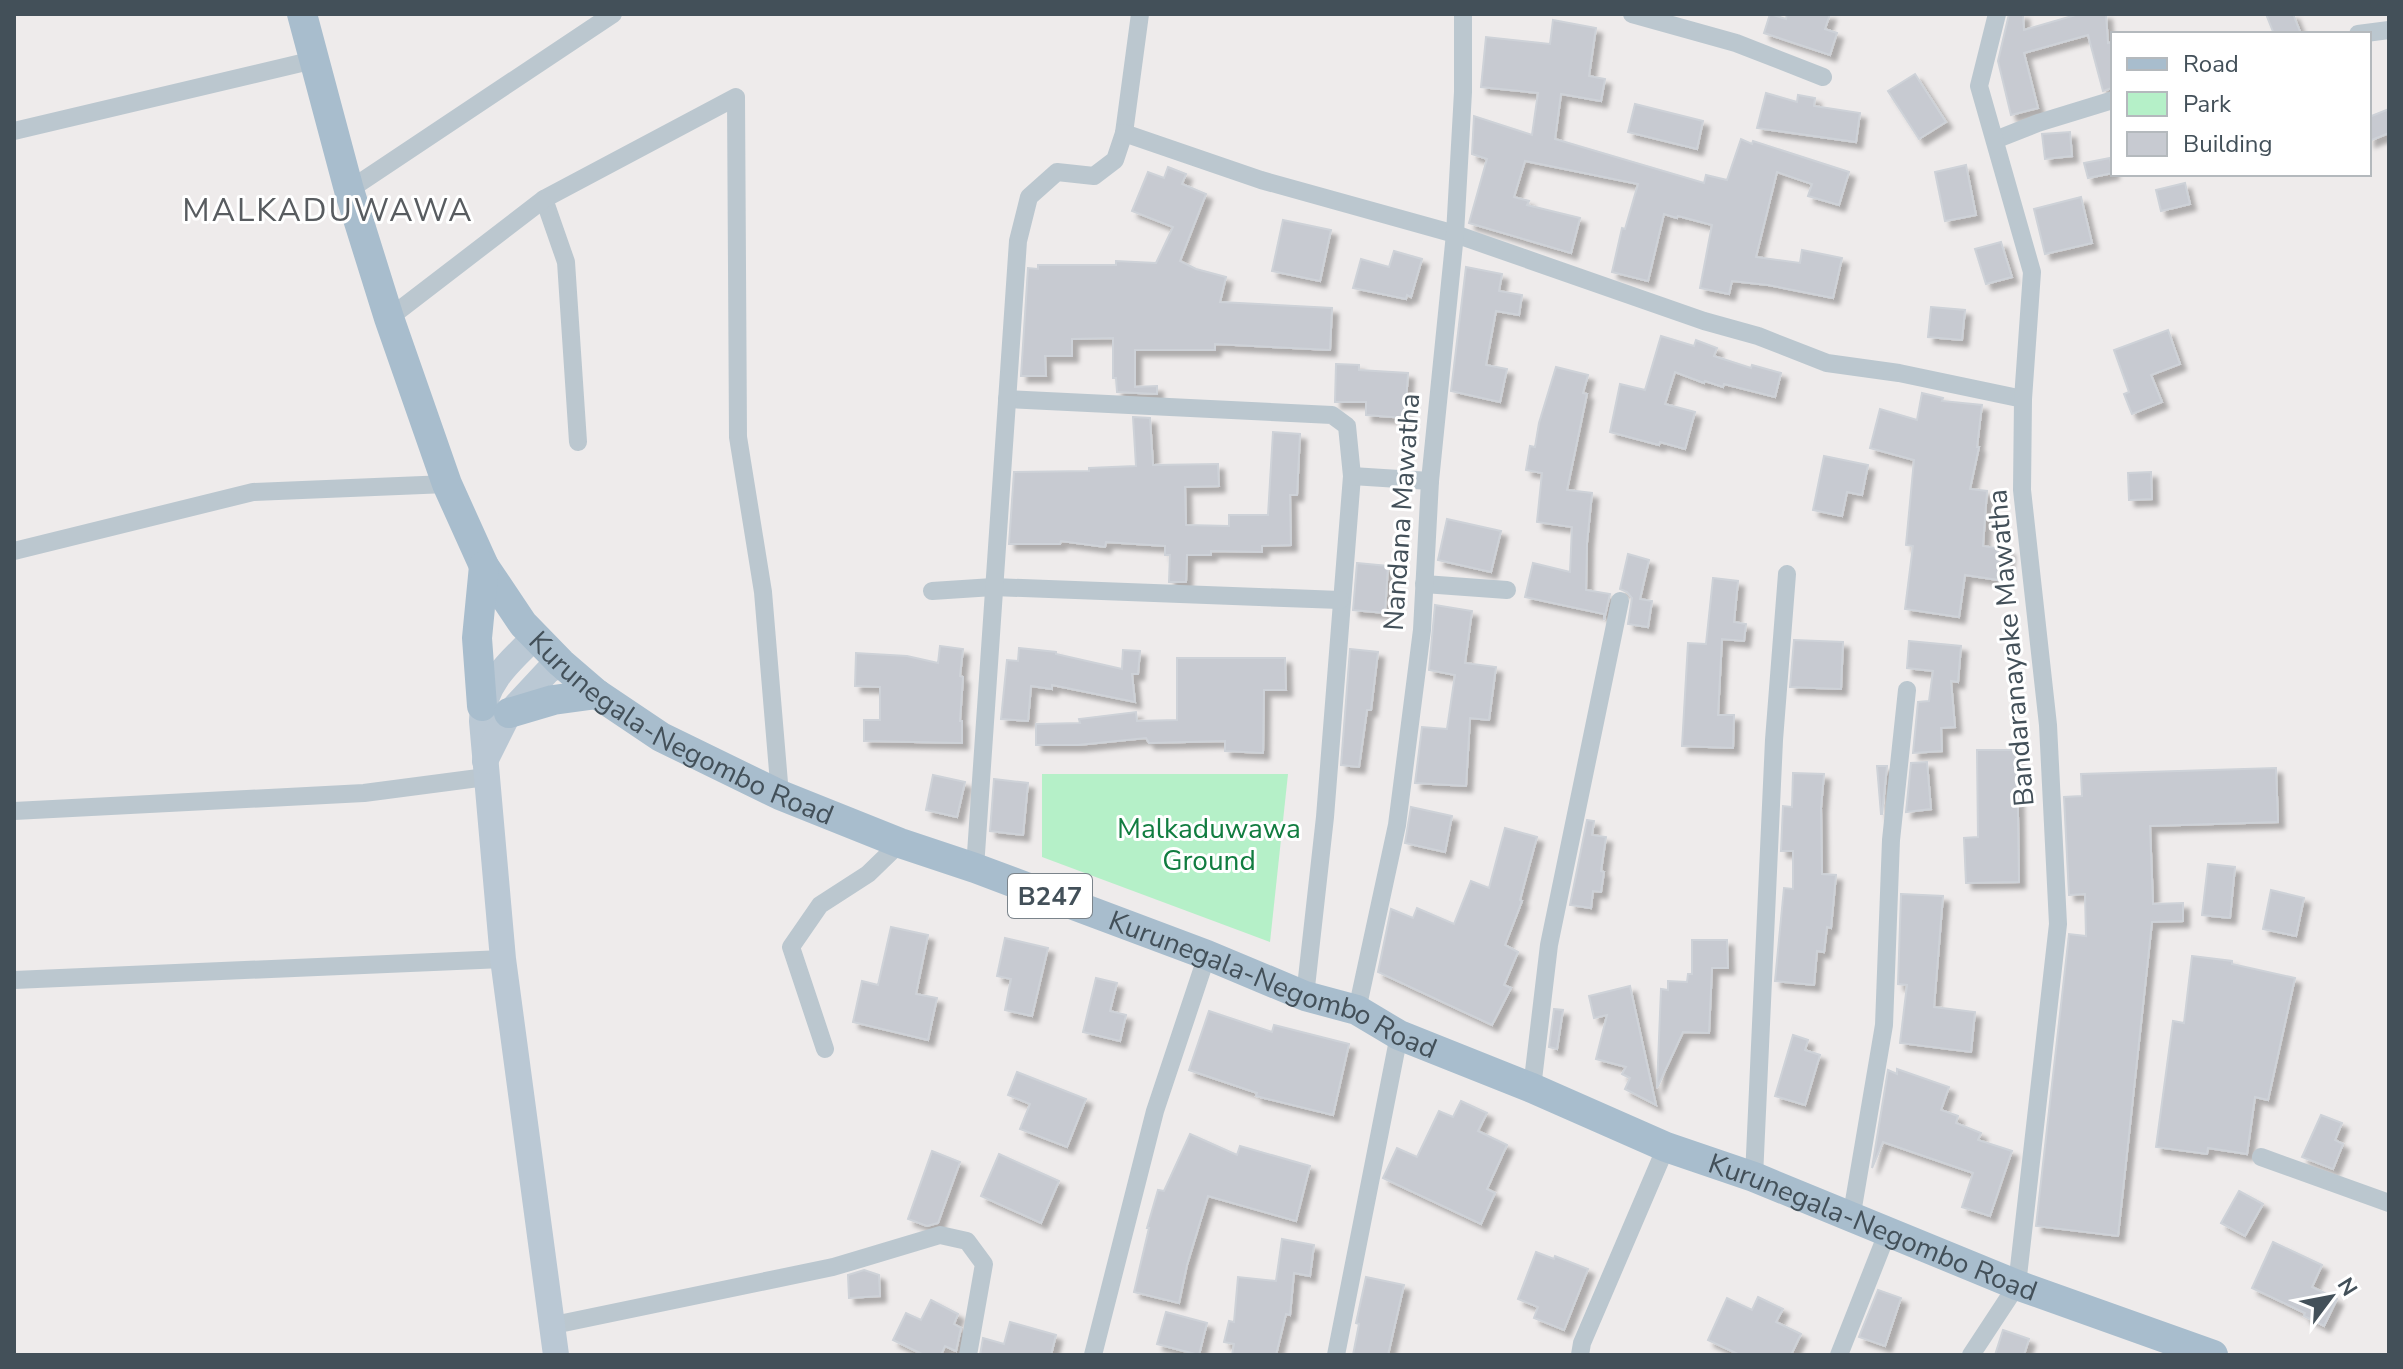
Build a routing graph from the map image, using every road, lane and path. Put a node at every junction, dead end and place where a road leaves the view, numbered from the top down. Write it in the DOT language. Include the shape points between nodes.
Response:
graph roads {
  1 [pos="302,14"];
  2 [pos="613,14"];
  3 [pos="1140,14"];
  4 [pos="1463,14"];
  5 [pos="1632,14"];
  6 [pos="1997,14"];
  7 [pos="314,60"];
  8 [pos="1823,77"];
  9 [pos="2111,101"];
  10 [pos="14,131"];
  11 [pos="1124,133"];
  12 [pos="1995,140"];
  13 [pos="349,190"];
  14 [pos="544,199"];
  15 [pos="1455,234"];
  16 [pos="389,318"];
  17 [pos="1007,399"];
  18 [pos="2023,399"];
  19 [pos="578,442"];
  20 [pos="1352,476"];
  21 [pos="1430,481"];
  22 [pos="447,484"];
  23 [pos="14,551"];
  24 [pos="484,566"];
  25 [pos="1787,574"];
  26 [pos="1424,584"];
  27 [pos="993,587"];
  28 [pos="1507,590"];
  29 [pos="932,591"];
  30 [pos="1340,600"];
  31 [pos="1620,601"];
  32 [pos="535,637"];
  33 [pos="561,663"];
  34 [pos="1907,690"];
  35 [pos="597,694"];
  36 [pos="496,709"];
  37 [pos="486,769"];
  38 [pos="780,795"];
  39 [pos="14,811"];
  40 [pos="900,843"];
  41 [pos="975,868"];
  42 [pos="1207,955"];
  43 [pos="503,959"];
  44 [pos="14,980"];
  45 [pos="1305,996"];
  46 [pos="1357,1010"];
  47 [pos="1399,1035"];
  48 [pos="825,1049"];
  49 [pos="1532,1088"];
  50 [pos="1666,1147"];
  51 [pos="2261,1157"];
  52 [pos="1754,1177"];
  53 [pos="2389,1203"];
  54 [pos="1851,1219"];
  55 [pos="1888,1231"];
  56 [pos="2017,1285"];
  57 [pos="554,1325"];
  58 [pos="556,1355"];
  59 [pos="968,1355"];
  60 [pos="1093,1355"];
  61 [pos="1336,1355"];
  62 [pos="1580,1355"];
  63 [pos="1839,1355"];
  64 [pos="1971,1355"];
  65 [pos="2213,1355"];
  1 -- 7 [label="main road, Kurunegala-Negombo Road / B247"];
  2 -- 13 [label="street"];
  3 -- 11 [label="street"];
  4 -- 15 [label="street, Nandana Mawatha"];
  5 -- 8 [label="street" via="1736,43"];
  6 -- 12 [label="street, Bandaranayake Mawatha" via="1979,86"];
  7 -- 10 [label="street"];
  7 -- 13 [label="main road, Kurunegala-Negombo Road / B247"];
  9 -- 12 [label="street"];
  11 -- 15 [label="street" via="1261,180"];
  11 -- 17 [label="street" via="1115,160 1094,176 1057,172 1029,197 1018,241"];
  12 -- 18 [label="street, Bandaranayake Mawatha" via="2032,272"];
  13 -- 16 [label="main road, Kurunegala-Negombo Road / B247"];
  14 -- 16 [label="street"];
  14 -- 19 [label="street" via="566,262"];
  14 -- 38 [label="street" via="736,97 738,437 763,592"];
  15 -- 18 [label="street" via="1827,363"];
  15 -- 21 [label="street, Nandana Mawatha"];
  16 -- 22 [label="main road, Kurunegala-Negombo Road / B247"];
  17 -- 20 [label="street" via="1332,415 1347,426"];
  17 -- 27 [label="street"];
  18 -- 56 [label="street, Bandaranayake Mawatha" via="2022,490 2048,725 2058,924"];
  20 -- 21 [label="street"];
  20 -- 30 [label="street"];
  21 -- 26 [label="street, Nandana Mawatha"];
  22 -- 23 [label="street" via="253,492"];
  22 -- 24 [label="main road, Kurunegala-Negombo Road / B247"];
  24 -- 32 [label="main road, Kurunegala-Negombo Road / B247"];
  24 -- 36 [label="main road" via="477,638"];
  25 -- 52 [label="street"];
  26 -- 28 [label="street"];
  26 -- 46 [label="street, Nandana Mawatha" via="1397,825"];
  27 -- 29 [label="street"];
  27 -- 30 [label="street"];
  27 -- 41 [label="street"];
  30 -- 45 [label="street" via="1325,817"];
  31 -- 49 [label="street" via="1549,945"];
  32 -- 33 [label="main road, Kurunegala-Negombo Road / B247"];
  32 -- 36 [label="street" via="500,672"];
  33 -- 35 [label="main road, Kurunegala-Negombo Road / B247"];
  33 -- 36 [label="street"];
  34 -- 54 [label="street" via="1891,840 1884,1025"];
  35 -- 36 [label="main road"];
  35 -- 38 [label="main road, Kurunegala-Negombo Road / B247" via="661,737"];
  36 -- 37 [label="street"];
  37 -- 39 [label="street" via="364,793"];
  37 -- 43 [label="street"];
  38 -- 40 [label="main road, Kurunegala-Negombo Road / B247"];
  40 -- 41 [label="main road, Kurunegala-Negombo Road / B247"];
  40 -- 48 [label="street" via="868,874 820,905 791,947"];
  41 -- 42 [label="main road, Kurunegala-Negombo Road / B247"];
  42 -- 45 [label="main road, Kurunegala-Negombo Road / B247"];
  42 -- 60 [label="street" via="1155,1111"];
  43 -- 44 [label="street"];
  43 -- 57 [label="street"];
  45 -- 46 [label="main road, Kurunegala-Negombo Road / B247"];
  46 -- 47 [label="main road, Kurunegala-Negombo Road / B247"];
  47 -- 49 [label="main road, Kurunegala-Negombo Road / B247"];
  47 -- 61 [label="street"];
  49 -- 50 [label="main road, Kurunegala-Negombo Road / B247"];
  50 -- 52 [label="main road, Kurunegala-Negombo Road / B247"];
  50 -- 62 [label="street"];
  51 -- 53 [label="street"];
  52 -- 54 [label="main road, Kurunegala-Negombo Road / B247"];
  54 -- 55 [label="main road, Kurunegala-Negombo Road / B247"];
  55 -- 56 [label="main road, Kurunegala-Negombo Road / B247"];
  55 -- 63 [label="street"];
  56 -- 64 [label="street"];
  56 -- 65 [label="main road, Kurunegala-Negombo Road / B247"];
  57 -- 58 [label="street"];
  57 -- 59 [label="street" via="833,1267 940,1235 967,1241 984,1264"];
}
